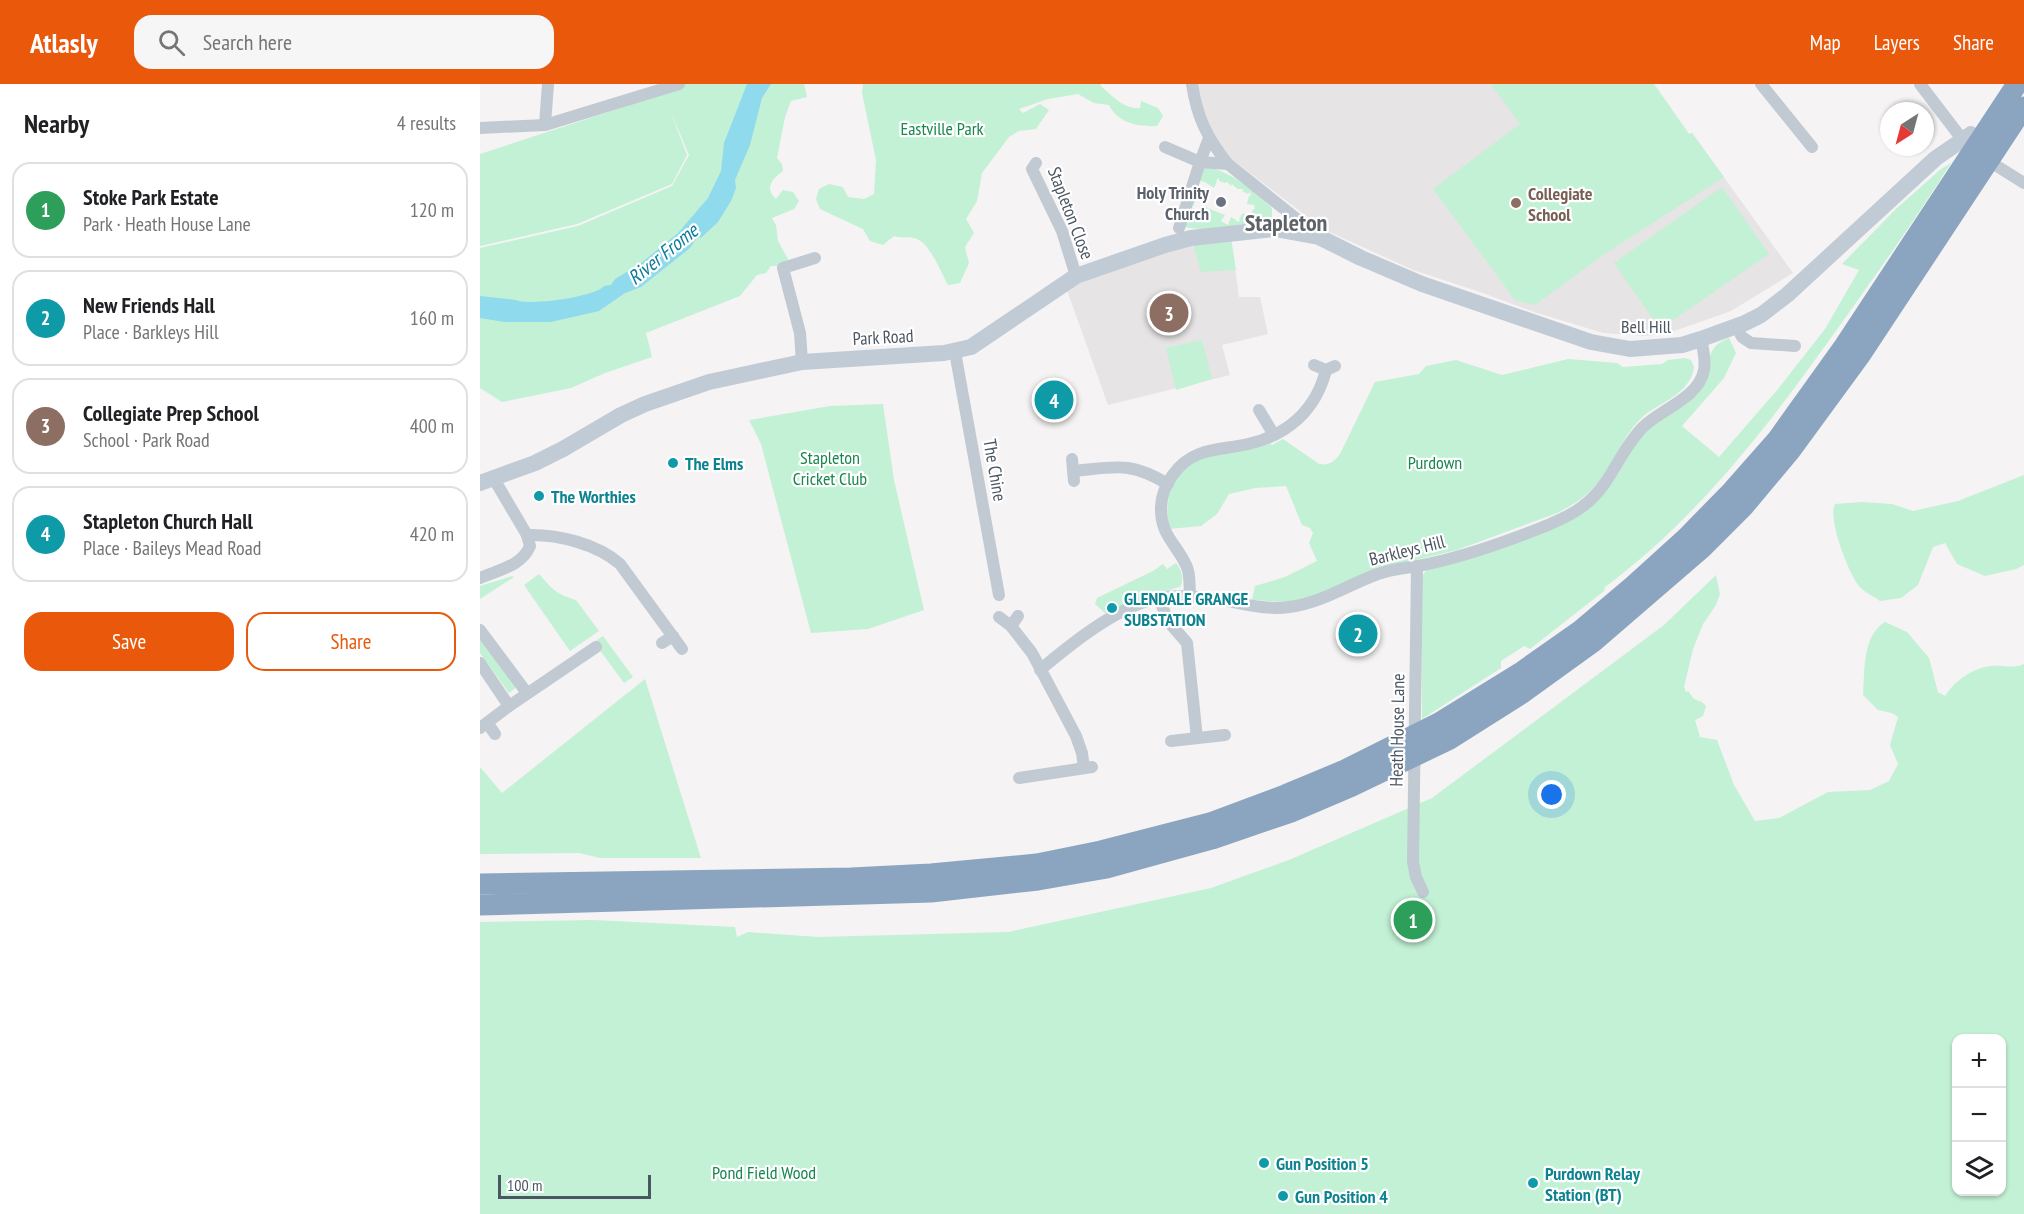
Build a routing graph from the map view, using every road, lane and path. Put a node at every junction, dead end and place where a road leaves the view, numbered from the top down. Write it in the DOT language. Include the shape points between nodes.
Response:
graph roads {
  1 [pos="548,84"];
  2 [pos="679,84"];
  3 [pos="1192,84"];
  4 [pos="1761,84"];
  5 [pos="1920,84"];
  6 [pos="2011,84"];
  7 [pos="2017,84"];
  8 [pos="2024,107"];
  9 [pos="2024,112"];
  10 [pos="544,125"];
  11 [pos="2001,125"];
  12 [pos="480,128"];
  13 [pos="1209,138"];
  14 [pos="1964,138"];
  15 [pos="1164,147"];
  16 [pos="1812,147"];
  17 [pos="1200,162"];
  18 [pos="1036,163"];
  19 [pos="1228,164"];
  20 [pos="2024,183"];
  21 [pos="1283,206"];
  22 [pos="1945,212"];
  23 [pos="1179,228"];
  24 [pos="1283,230"];
  25 [pos="1319,237"];
  26 [pos="815,258"];
  27 [pos="1076,276"];
  28 [pos="1736,326"];
  29 [pos="1701,339"];
  30 [pos="1795,346"];
  31 [pos="955,352"];
  32 [pos="802,362"];
  33 [pos="1325,367"];
  34 [pos="1259,410"];
  35 [pos="1274,435"];
  36 [pos="1073,470"];
  37 [pos="487,481"];
  38 [pos="1168,484"];
  39 [pos="527,535"];
  40 [pos="1417,566"];
  41 [pos="480,578"];
  42 [pos="999,595"];
  43 [pos="1190,596"];
  44 [pos="1159,598"];
  45 [pos="999,617"];
  46 [pos="480,630"];
  47 [pos="596,647"];
  48 [pos="682,649"];
  49 [pos="480,663"];
  50 [pos="1040,670"];
  51 [pos="527,693"];
  52 [pos="509,706"];
  53 [pos="487,729"];
  54 [pos="1225,735"];
  55 [pos="1197,738"];
  56 [pos="1171,741"];
  57 [pos="1019,778"];
  58 [pos="480,884"];
  59 [pos="1423,892"];
  60 [pos="480,905"];
  1 -- 10 [label="street"];
  2 -- 10 [label="street"];
  3 -- 13 [label="street" via="1196,110"];
  4 -- 16 [label="street"];
  5 -- 14 [label="street"];
  6 -- 11 [label="highway"];
  7 -- 11 [label="highway"];
  8 -- 11 [label="highway"];
  9 -- 11 [label="highway"];
  10 -- 12 [label="street"];
  11 -- 22 [label="highway"];
  13 -- 17 [label="street"];
  13 -- 19 [label="street"];
  14 -- 20 [label="street"];
  14 -- 28 [label="main road, Bell Hill" via="1905,186 1787,296 1761,315"];
  15 -- 17 [label="street"];
  17 -- 19 [label="street"];
  17 -- 23 [label="street"];
  18 -- 27 [label="street, Stapleton Close" via="1032,169 1062,231"];
  19 -- 21 [label="street"];
  21 -- 24 [label="street"];
  21 -- 25 [label="street"];
  22 -- 58 [label="highway" via="1777,440 1686,538 1581,630 1520,673 1439,723 1345,770 1210,823 1037,864 850,878"];
  22 -- 60 [label="highway" via="1861,354 1791,451 1702,548 1593,642 1521,694 1449,739 1352,786 1212,839 1107,868 1038,880 908,893"];
  24 -- 25 [label="main road, Bell Hill"];
  24 -- 27 [label="main road, Park Road" via="1252,230 1184,240"];
  25 -- 29 [label="main road, Bell Hill" via="1422,284 1592,342 1630,349 1682,345"];
  26 -- 32 [label="street" via="783,268 800,333"];
  27 -- 31 [label="main road, Park Road" via="980,342"];
  28 -- 29 [label="main road, Bell Hill"];
  28 -- 30 [label="street" via="1746,340"];
  29 -- 40 [label="street, Barkleys Hill" via="1705,367 1700,381 1692,392 1640,430 1589,502 1574,513 1531,531 1467,554"];
  31 -- 32 [label="main road, Park Road"];
  31 -- 42 [label="street, The Chine"];
  32 -- 37 [label="main road, Park Road" via="667,395 621,415 563,449"];
  33 -- 35 [label="street" via="1318,395 1306,411"];
  34 -- 35 [label="street"];
  35 -- 38 [label="street" via="1197,455 1183,464"];
  36 -- 38 [label="street" via="1131,467"];
  37 -- 39 [label="street"];
  38 -- 43 [label="street" via="1162,502 1162,521 1187,567"];
  39 -- 41 [label="street" via="530,546 522,559"];
  39 -- 48 [label="street" via="561,536 610,555 620,564 667,640"];
  40 -- 43 [label="street, Barkleys Hill" via="1379,573 1291,607 1253,606"];
  40 -- 59 [label="street, Heath House Lane" via="1413,862"];
  43 -- 44 [label="street, Barkleys Hill"];
  44 -- 50 [label="street, Barkleys Hill" via="1105,622"];
  44 -- 55 [label="street" via="1168,621 1187,645"];
  45 -- 50 [label="street" via="1014,621"];
  46 -- 51 [label="street"];
  47 -- 51 [label="street" via="583,664"];
  49 -- 52 [label="street"];
  50 -- 57 [label="street" via="1088,767"];
  51 -- 52 [label="street"];
  52 -- 53 [label="street"];
  54 -- 55 [label="street"];
  55 -- 56 [label="street"];
}
